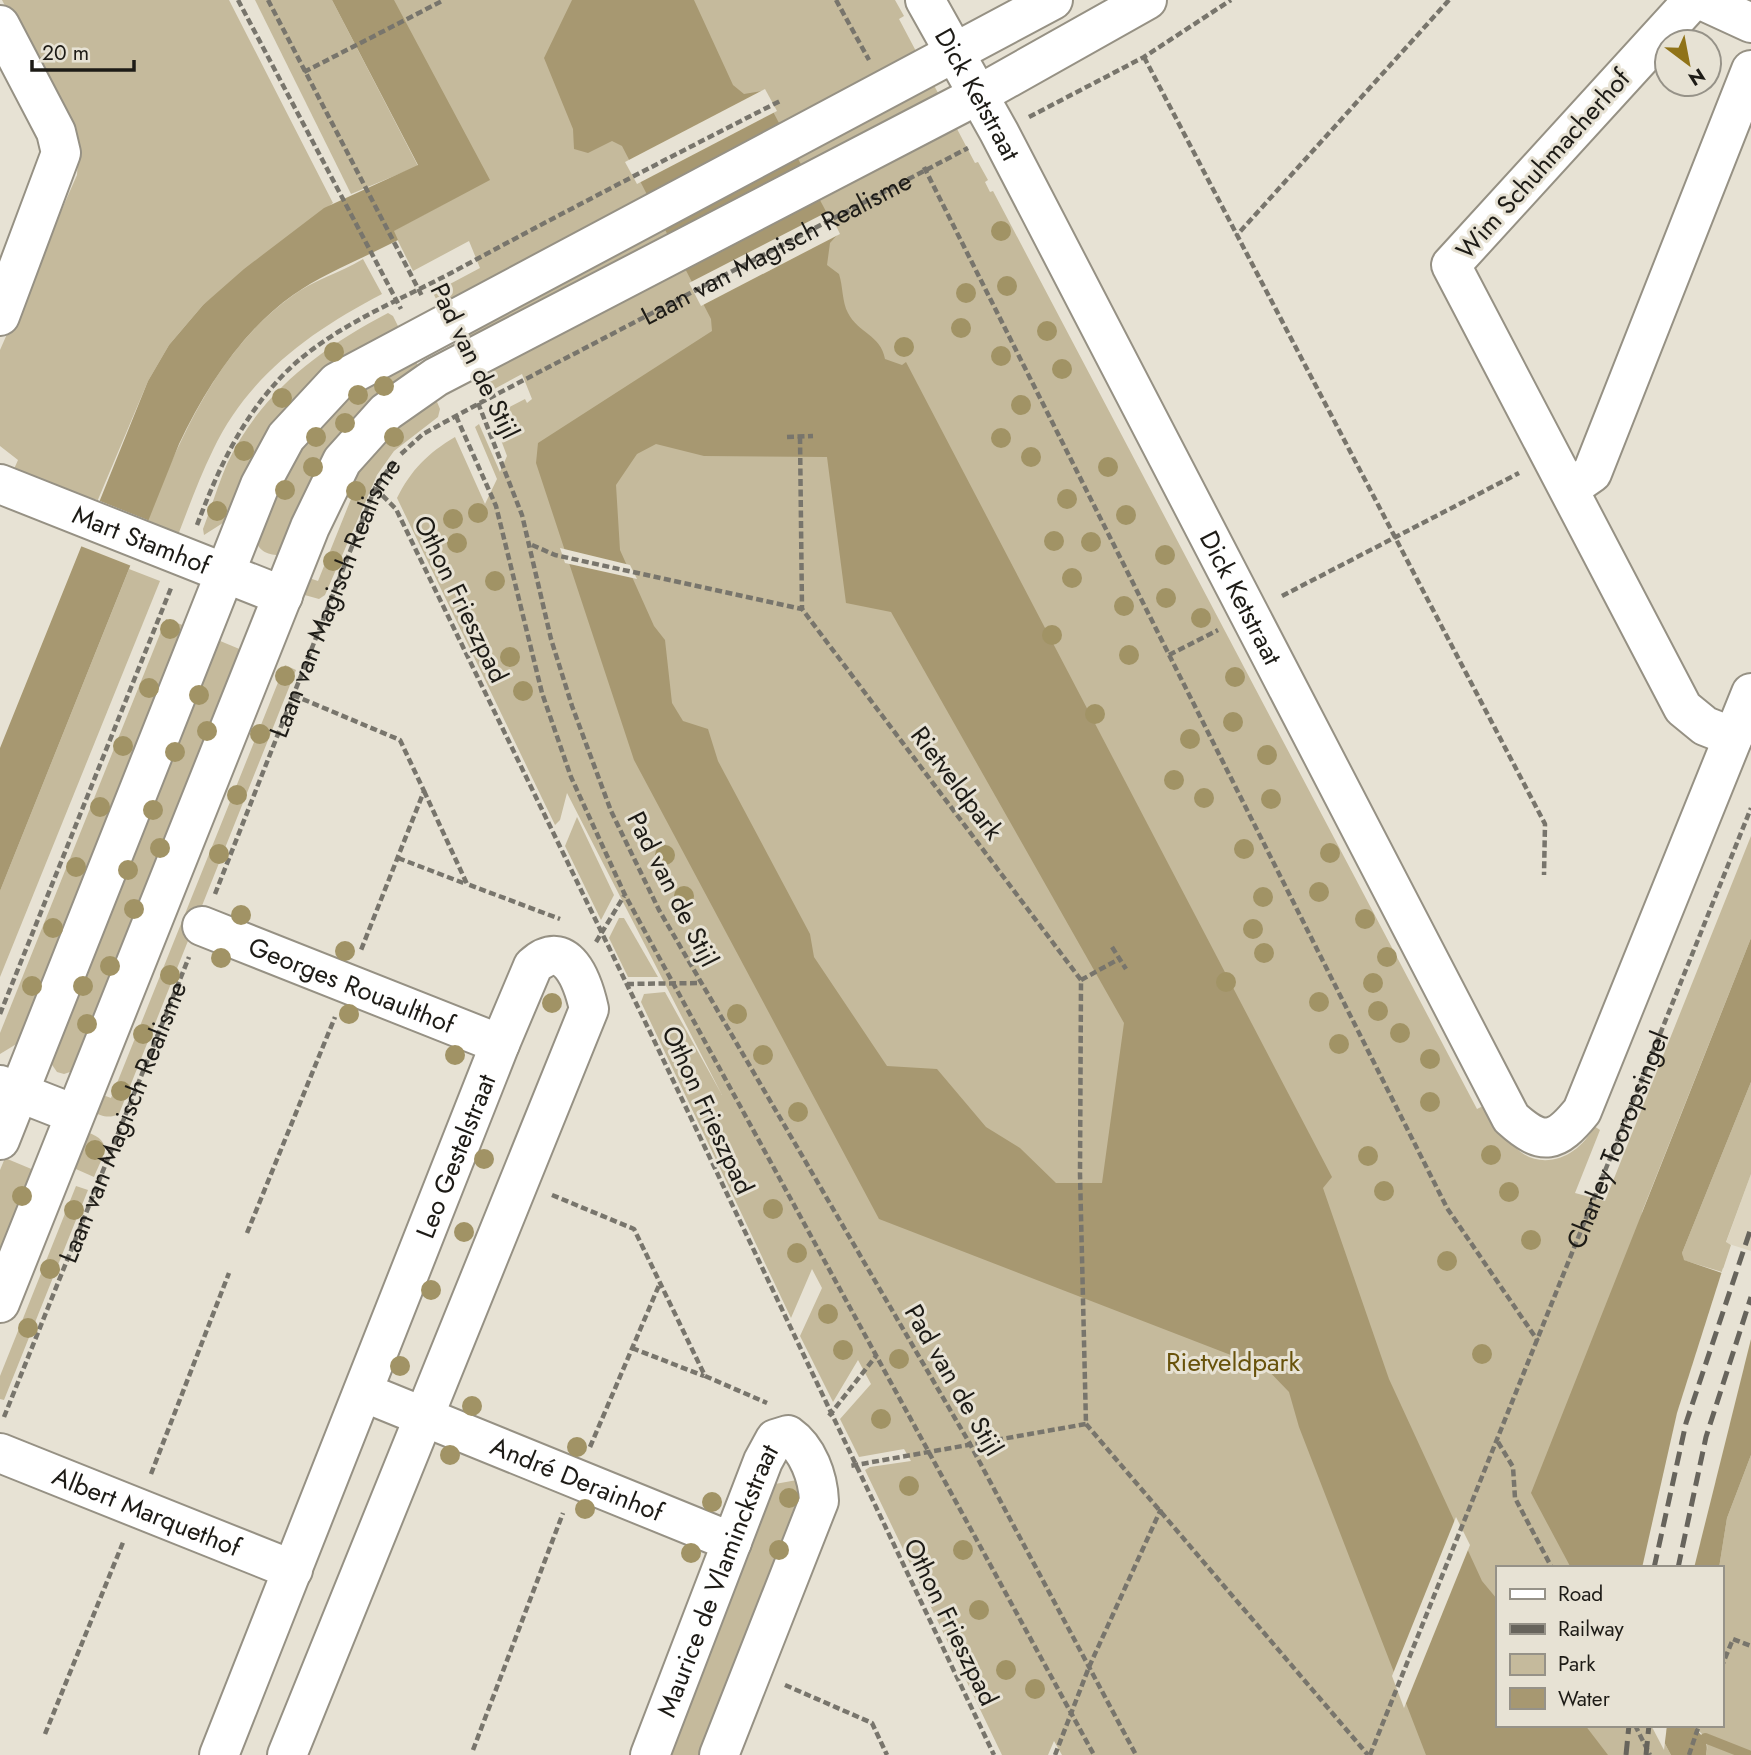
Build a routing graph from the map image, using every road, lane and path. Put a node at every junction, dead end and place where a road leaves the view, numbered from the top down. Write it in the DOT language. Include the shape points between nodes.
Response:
graph roads {
  1 [pos="239,0"];
  2 [pos="268,0"];
  3 [pos="836,0"];
  4 [pos="925,0"];
  5 [pos="1053,0"];
  6 [pos="1147,0"];
  7 [pos="1231,0"];
  8 [pos="1449,0"];
  9 [pos="1693,0"];
  10 [pos="1701,0"];
  11 [pos="439,1"];
  12 [pos="1751,23"];
  13 [pos="0,25"];
  14 [pos="955,53"];
  15 [pos="1144,57"];
  16 [pos="1751,70"];
  17 [pos="303,72"];
  18 [pos="885,90"];
  19 [pos="978,94"];
  20 [pos="774,104"];
  21 [pos="906,132"];
  22 [pos="999,132"];
  23 [pos="926,170"];
  24 [pos="624,180"];
  25 [pos="1237,234"];
  26 [pos="14,238"];
  27 [pos="0,316"];
  28 [pos="427,333"];
  29 [pos="447,371"];
  30 [pos="478,404"];
  31 [pos="456,416"];
  32 [pos="813,436"];
  33 [pos="787,437"];
  34 [pos="800,437"];
  35 [pos="1551,456"];
  36 [pos="0,484"];
  37 [pos="375,488"];
  38 [pos="1569,489"];
  39 [pos="1396,537"];
  40 [pos="531,545"];
  41 [pos="225,574"];
  42 [pos="283,596"];
  43 [pos="802,609"];
  44 [pos="1249,613"];
  45 [pos="1170,655"];
  46 [pos="1751,693"];
  47 [pos="293,695"];
  48 [pos="1733,737"];
  49 [pos="424,791"];
  50 [pos="1751,808"];
  51 [pos="398,858"];
  52 [pos="1544,875"];
  53 [pos="467,884"];
  54 [pos="625,895"];
  55 [pos="566,921"];
  56 [pos="202,926"];
  57 [pos="591,930"];
  58 [pos="603,935"];
  59 [pos="1112,947"];
  60 [pos="1119,959"];
  61 [pos="573,966"];
  62 [pos="1126,969"];
  63 [pos="1081,980"];
  64 [pos="700,983"];
  65 [pos="348,984"];
  66 [pos="627,984"];
  67 [pos="672,984"];
  68 [pos="500,1044"];
  69 [pos="10,1089"];
  70 [pos="1582,1111"];
  71 [pos="74,1114"];
  72 [pos="0,1140"];
  73 [pos="519,1181"];
  74 [pos="247,1233"];
  75 [pos="0,1303"];
  76 [pos="1538,1341"];
  77 [pos="632,1348"];
  78 [pos="876,1356"];
  79 [pos="705,1376"];
  80 [pos="363,1392"];
  81 [pos="776,1407"];
  82 [pos="817,1412"];
  83 [pos="830,1414"];
  84 [pos="422,1416"];
  85 [pos="1086,1424"];
  86 [pos="0,1427"];
  87 [pos="1498,1442"];
  88 [pos="970,1444"];
  89 [pos="928,1452"];
  90 [pos="0,1453"];
  91 [pos="855,1464"];
  92 [pos="810,1465"];
  93 [pos="1161,1508"];
  94 [pos="732,1542"];
  95 [pos="1551,1566"];
  96 [pos="293,1570"];
  97 [pos="1751,1646"];
  98 [pos="1723,1663"];
  99 [pos="1089,1667"];
  100 [pos="752,1670"];
  101 [pos="1072,1714"];
  102 [pos="1636,1727"];
  103 [pos="1698,1727"];
  104 [pos="219,1755"];
  105 [pos="287,1755"];
  106 [pos="650,1755"];
  107 [pos="719,1755"];
  108 [pos="887,1755"];
  109 [pos="994,1755"];
  110 [pos="1055,1755"];
  111 [pos="1094,1755"];
  112 [pos="1136,1755"];
  113 [pos="1369,1755"];
  114 [pos="1650,1755"];
  115 [pos="1689,1755"];
  1 -- 28 [label="path, Pad van de Stijl" via="388,283"];
  2 -- 17 [label="path, Pad van de Stijl"];
  3 -- 18 [label="path"];
  4 -- 14 [label="street, Dick Ketstraat"];
  5 -- 14 [label="street"];
  6 -- 19 [label="street, Laan van Magisch Realisme"];
  7 -- 15 [label="path, Laan van Magisch Realisme"];
  8 -- 25 [label="path"];
  9 -- 35 [label="street, Wim Schuhmacherhof" via="1451,265"];
  10 -- 12 [label="street"];
  11 -- 17 [label="path"];
  13 -- 26 [label="street" via="61,146 57,171"];
  14 -- 18 [label="street"];
  14 -- 19 [label="street, Dick Ketstraat"];
  15 -- 22 [label="path, Laan van Magisch Realisme"];
  15 -- 25 [label="path"];
  16 -- 38 [label="street" via="1592,473"];
  17 -- 28 [label="path, Pad van de Stijl" via="407,269"];
  18 -- 28 [label="street"];
  19 -- 21 [label="street, Laan van Magisch Realisme"];
  19 -- 22 [label="street, Dick Ketstraat"];
  20 -- 24 [label="path"];
  21 -- 23 [label="path"];
  21 -- 29 [label="street, Laan van Magisch Realisme"];
  22 -- 23 [label="path, Laan van Magisch Realisme"];
  22 -- 44 [label="street, Dick Ketstraat"];
  23 -- 30 [label="path, Laan van Magisch Realisme"];
  23 -- 45 [label="path"];
  25 -- 39 [label="path"];
  26 -- 27 [label="street"];
  28 -- 41 [label="street" via="337,382 286,437 260,485"];
  29 -- 30 [label="path, Pad van de Stijl"];
  29 -- 31 [label="path, Pad van de Stijl"];
  29 -- 42 [label="street, Laan van Magisch Realisme" via="386,412 342,461"];
  30 -- 31 [label="path, Laan van Magisch Realisme"];
  30 -- 40 [label="path, Pad van de Stijl" via="509,476"];
  31 -- 37 [label="path, Laan van Magisch Realisme" via="398,457"];
  31 -- 54 [label="path, Pad van de Stijl" via="496,506 542,693 571,777"];
  32 -- 34 [label="path"];
  33 -- 34 [label="path"];
  34 -- 43 [label="path"];
  35 -- 38 [label="street, Wim Schuhmacherhof"];
  35 -- 39 [label="path"];
  36 -- 41 [label="street, Mart Stamhof"];
  37 -- 47 [label="path, Laan van Magisch Realisme"];
  37 -- 58 [label="path, Othon Frieszpad" via="396,509"];
  38 -- 48 [label="street, Wim Schuhmacherhof" via="1683,708 1705,726"];
  39 -- 44 [label="path"];
  39 -- 52 [label="path" via="1545,824"];
  40 -- 43 [label="path" via="555,555"];
  40 -- 64 [label="path, Pad van de Stijl" via="551,639 611,811"];
  41 -- 42 [label="street, Mart Stamhof"];
  41 -- 69 [label="street"];
  42 -- 71 [label="street, Laan van Magisch Realisme"];
  43 -- 63 [label="path, Rietveldpark"];
  44 -- 45 [label="path"];
  44 -- 70 [label="street, Dick Ketstraat" via="1511,1118 1546,1139 1558,1136"];
  45 -- 76 [label="path" via="1447,1208"];
  46 -- 48 [label="street, Charley Tooropsingel"];
  47 -- 49 [label="path" via="400,740"];
  47 -- 56 [label="path, Laan van Magisch Realisme"];
  48 -- 70 [label="street, Charley Tooropsingel"];
  49 -- 51 [label="path"];
  49 -- 53 [label="path"];
  50 -- 76 [label="path, Charley Tooropsingel"];
  51 -- 53 [label="path"];
  51 -- 65 [label="path"];
  53 -- 55 [label="path"];
  54 -- 58 [label="path"];
  54 -- 67 [label="path, Pad van de Stijl"];
  56 -- 65 [label="street, Georges Rouaulthof"];
  56 -- 86 [label="path, Laan van Magisch Realisme"];
  57 -- 58 [label="path"];
  58 -- 61 [label="path"];
  58 -- 66 [label="path, Othon Frieszpad"];
  59 -- 60 [label="path"];
  60 -- 62 [label="path"];
  60 -- 63 [label="path"];
  61 -- 68 [label="street, Leo Gestelstraat" via="554,955 533,965"];
  61 -- 73 [label="street" via="582,979 589,1009"];
  63 -- 85 [label="path"];
  64 -- 67 [label="path"];
  64 -- 88 [label="path, Pad van de Stijl"];
  65 -- 68 [label="street, Georges Rouaulthof"];
  65 -- 74 [label="path"];
  66 -- 67 [label="path"];
  66 -- 83 [label="path, Othon Frieszpad"];
  67 -- 78 [label="path, Pad van de Stijl"];
  68 -- 80 [label="street, Leo Gestelstraat"];
  69 -- 71 [label="street"];
  69 -- 72 [label="street"];
  71 -- 75 [label="street, Laan van Magisch Realisme"];
  73 -- 79 [label="path" via="634,1229"];
  73 -- 84 [label="street"];
  76 -- 87 [label="path, Charley Tooropsingel"];
  77 -- 79 [label="path"];
  78 -- 83 [label="path, Maurice de Vlaminckstraat"];
  78 -- 89 [label="path, Pad van de Stijl"];
  79 -- 81 [label="path"];
  80 -- 84 [label="street"];
  80 -- 96 [label="street, Leo Gestelstraat"];
  82 -- 83 [label="path"];
  83 -- 91 [label="path, Othon Frieszpad"];
  83 -- 92 [label="path, Maurice de Vlaminckstraat"];
  84 -- 94 [label="street, André Derainhof"];
  84 -- 105 [label="street"];
  85 -- 88 [label="path"];
  85 -- 93 [label="path"];
  87 -- 95 [label="path" via="1513,1467 1515,1498"];
  87 -- 113 [label="path, Charley Tooropsingel"];
  88 -- 89 [label="path"];
  88 -- 99 [label="path, Pad van de Stijl"];
  89 -- 91 [label="path"];
  89 -- 101 [label="path, Pad van de Stijl"];
  90 -- 96 [label="street, Albert Marquethof"];
  91 -- 92 [label="path"];
  91 -- 109 [label="path, Othon Frieszpad"];
  92 -- 94 [label="street, Maurice de Vlaminckstraat" via="797,1441 788,1435 775,1439"];
  92 -- 100 [label="street, Maurice de Vlaminckstraat" via="819,1500"];
  93 -- 99 [label="path"];
  93 -- 113 [label="path"];
  94 -- 106 [label="street, Maurice de Vlaminckstraat"];
  96 -- 104 [label="street, Leo Gestelstraat"];
  97 -- 98 [label="path" via="1733,1639"];
  99 -- 101 [label="path"];
  99 -- 112 [label="path, Pad van de Stijl"];
  100 -- 107 [label="street, Maurice de Vlaminckstraat"];
  100 -- 108 [label="path" via="872,1723"];
  101 -- 110 [label="path"];
  101 -- 111 [label="path, Pad van de Stijl"];
  102 -- 114 [label="path"];
  103 -- 115 [label="path"];
}
